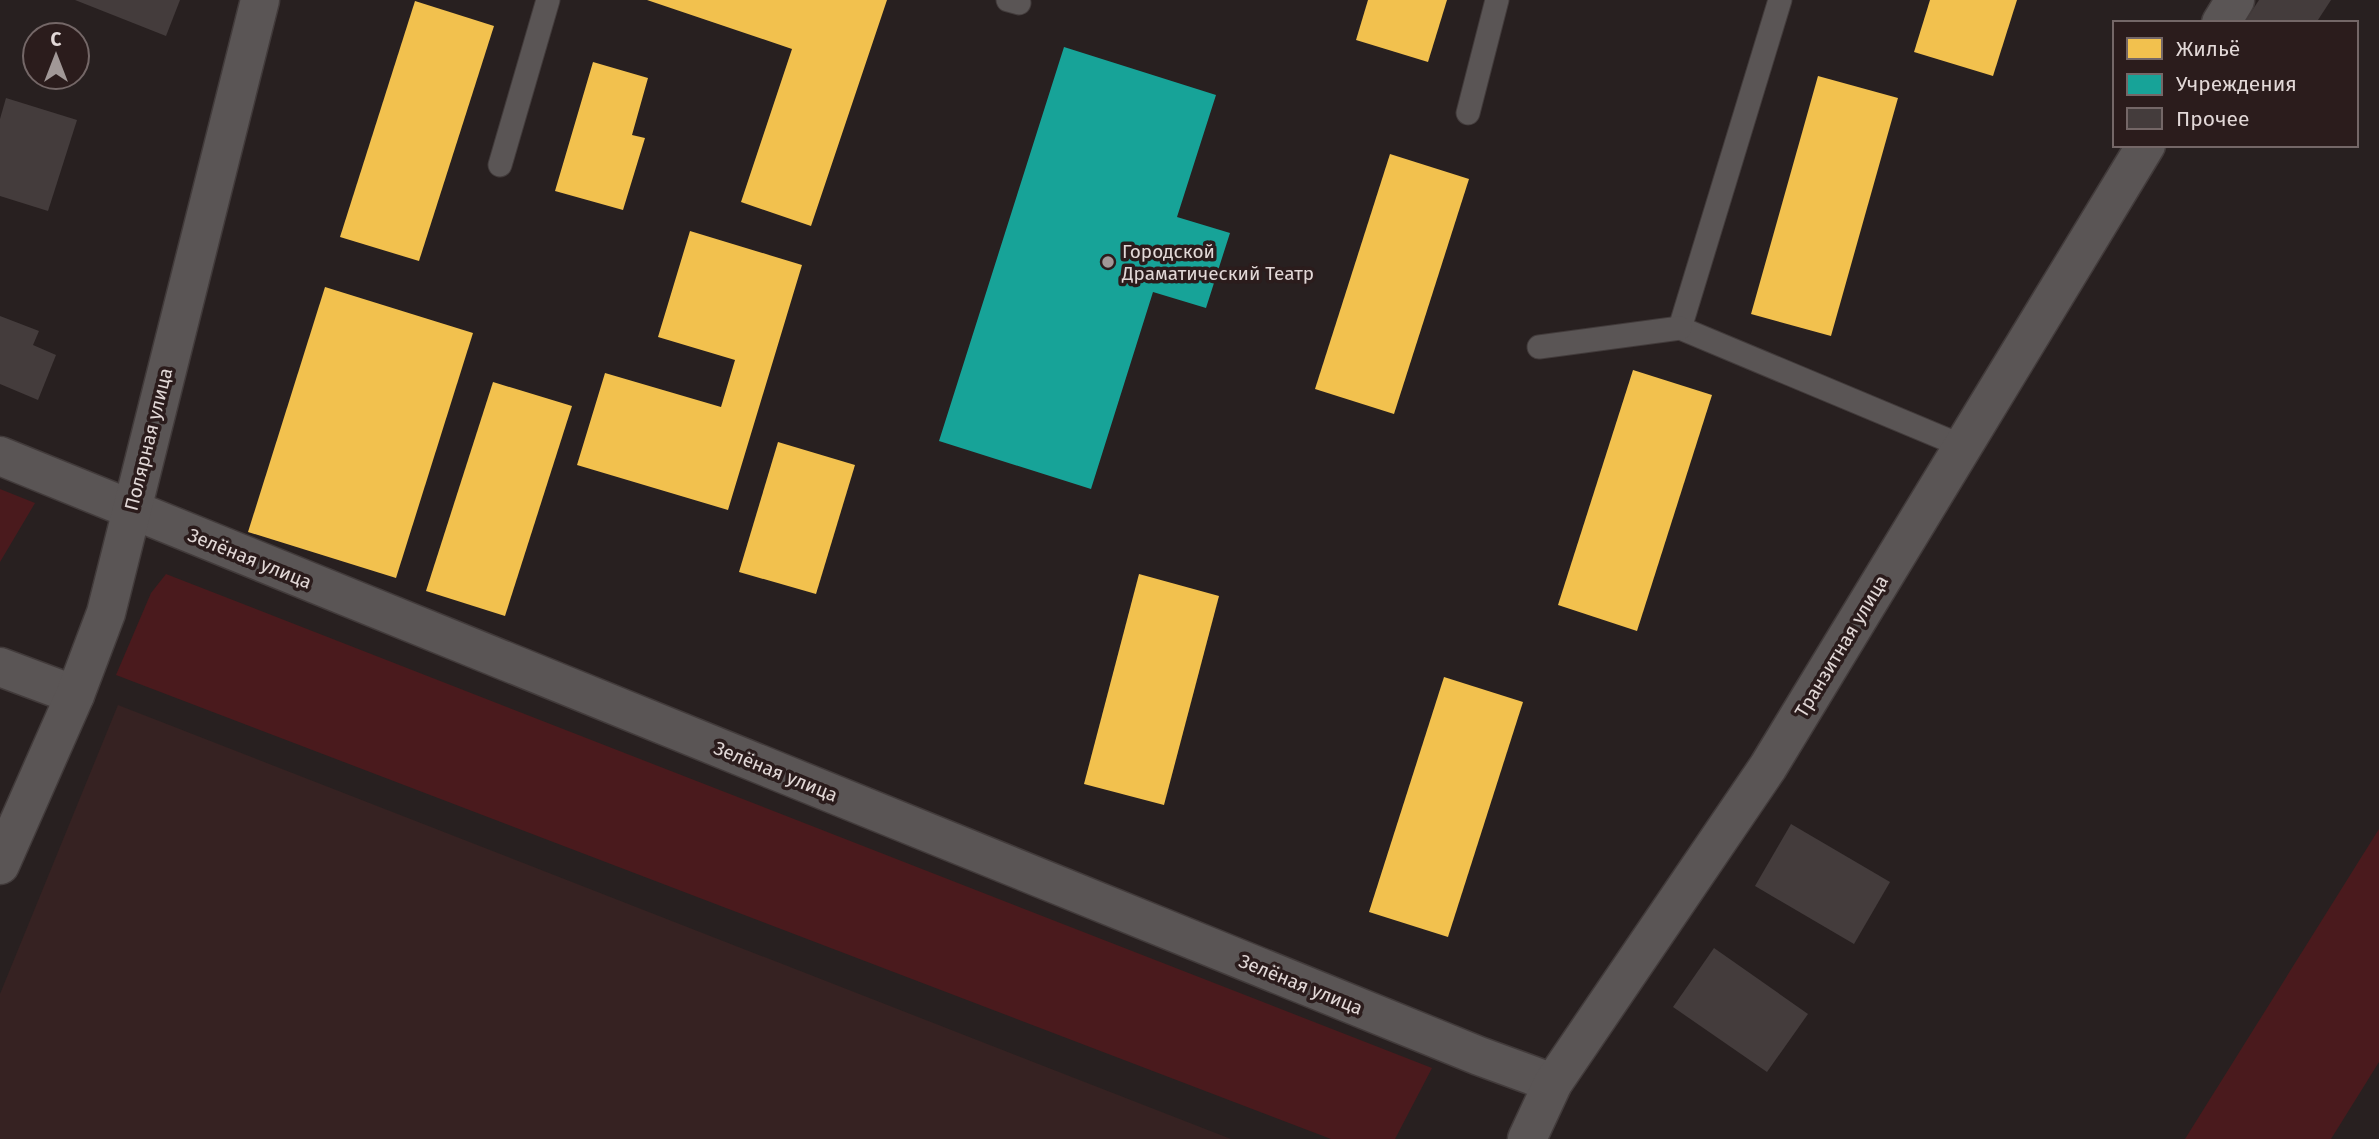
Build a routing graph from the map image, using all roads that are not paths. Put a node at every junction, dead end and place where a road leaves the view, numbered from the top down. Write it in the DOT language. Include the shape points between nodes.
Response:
graph roads {
  1 [pos="260,0"];
  2 [pos="548,0"];
  3 [pos="1497,0"];
  4 [pos="1780,0"];
  5 [pos="2235,0"];
  6 [pos="2222,21"];
  7 [pos="1468,113"];
  8 [pos="2145,147"];
  9 [pos="500,165"];
  10 [pos="1680,328"];
  11 [pos="1539,347"];
  12 [pos="1962,446"];
  13 [pos="0,456"];
  14 [pos="131,509"];
  15 [pos="0,667"];
  16 [pos="75,695"];
  17 [pos="0,865"];
  18 [pos="1553,1083"];
  19 [pos="1527,1139"];
  1 -- 14 [label="street, Полярная улица"];
  2 -- 9 [label="lane"];
  3 -- 7 [label="lane"];
  4 -- 10 [label="lane"];
  5 -- 6 [label="street"];
  8 -- 12 [label="street, Транзитная улица"];
  10 -- 11 [label="lane"];
  10 -- 12 [label="lane"];
  12 -- 18 [label="street, Транзитная улица" via="1768,767"];
  13 -- 14 [label="street, Зелёная улица"];
  14 -- 16 [label="street, Полярная улица" via="106,613"];
  14 -- 18 [label="street, Зелёная улица"];
  15 -- 16 [label="street"];
  16 -- 17 [label="street, Полярная улица"];
  18 -- 19 [label="street, Транзитная улица"];
}
